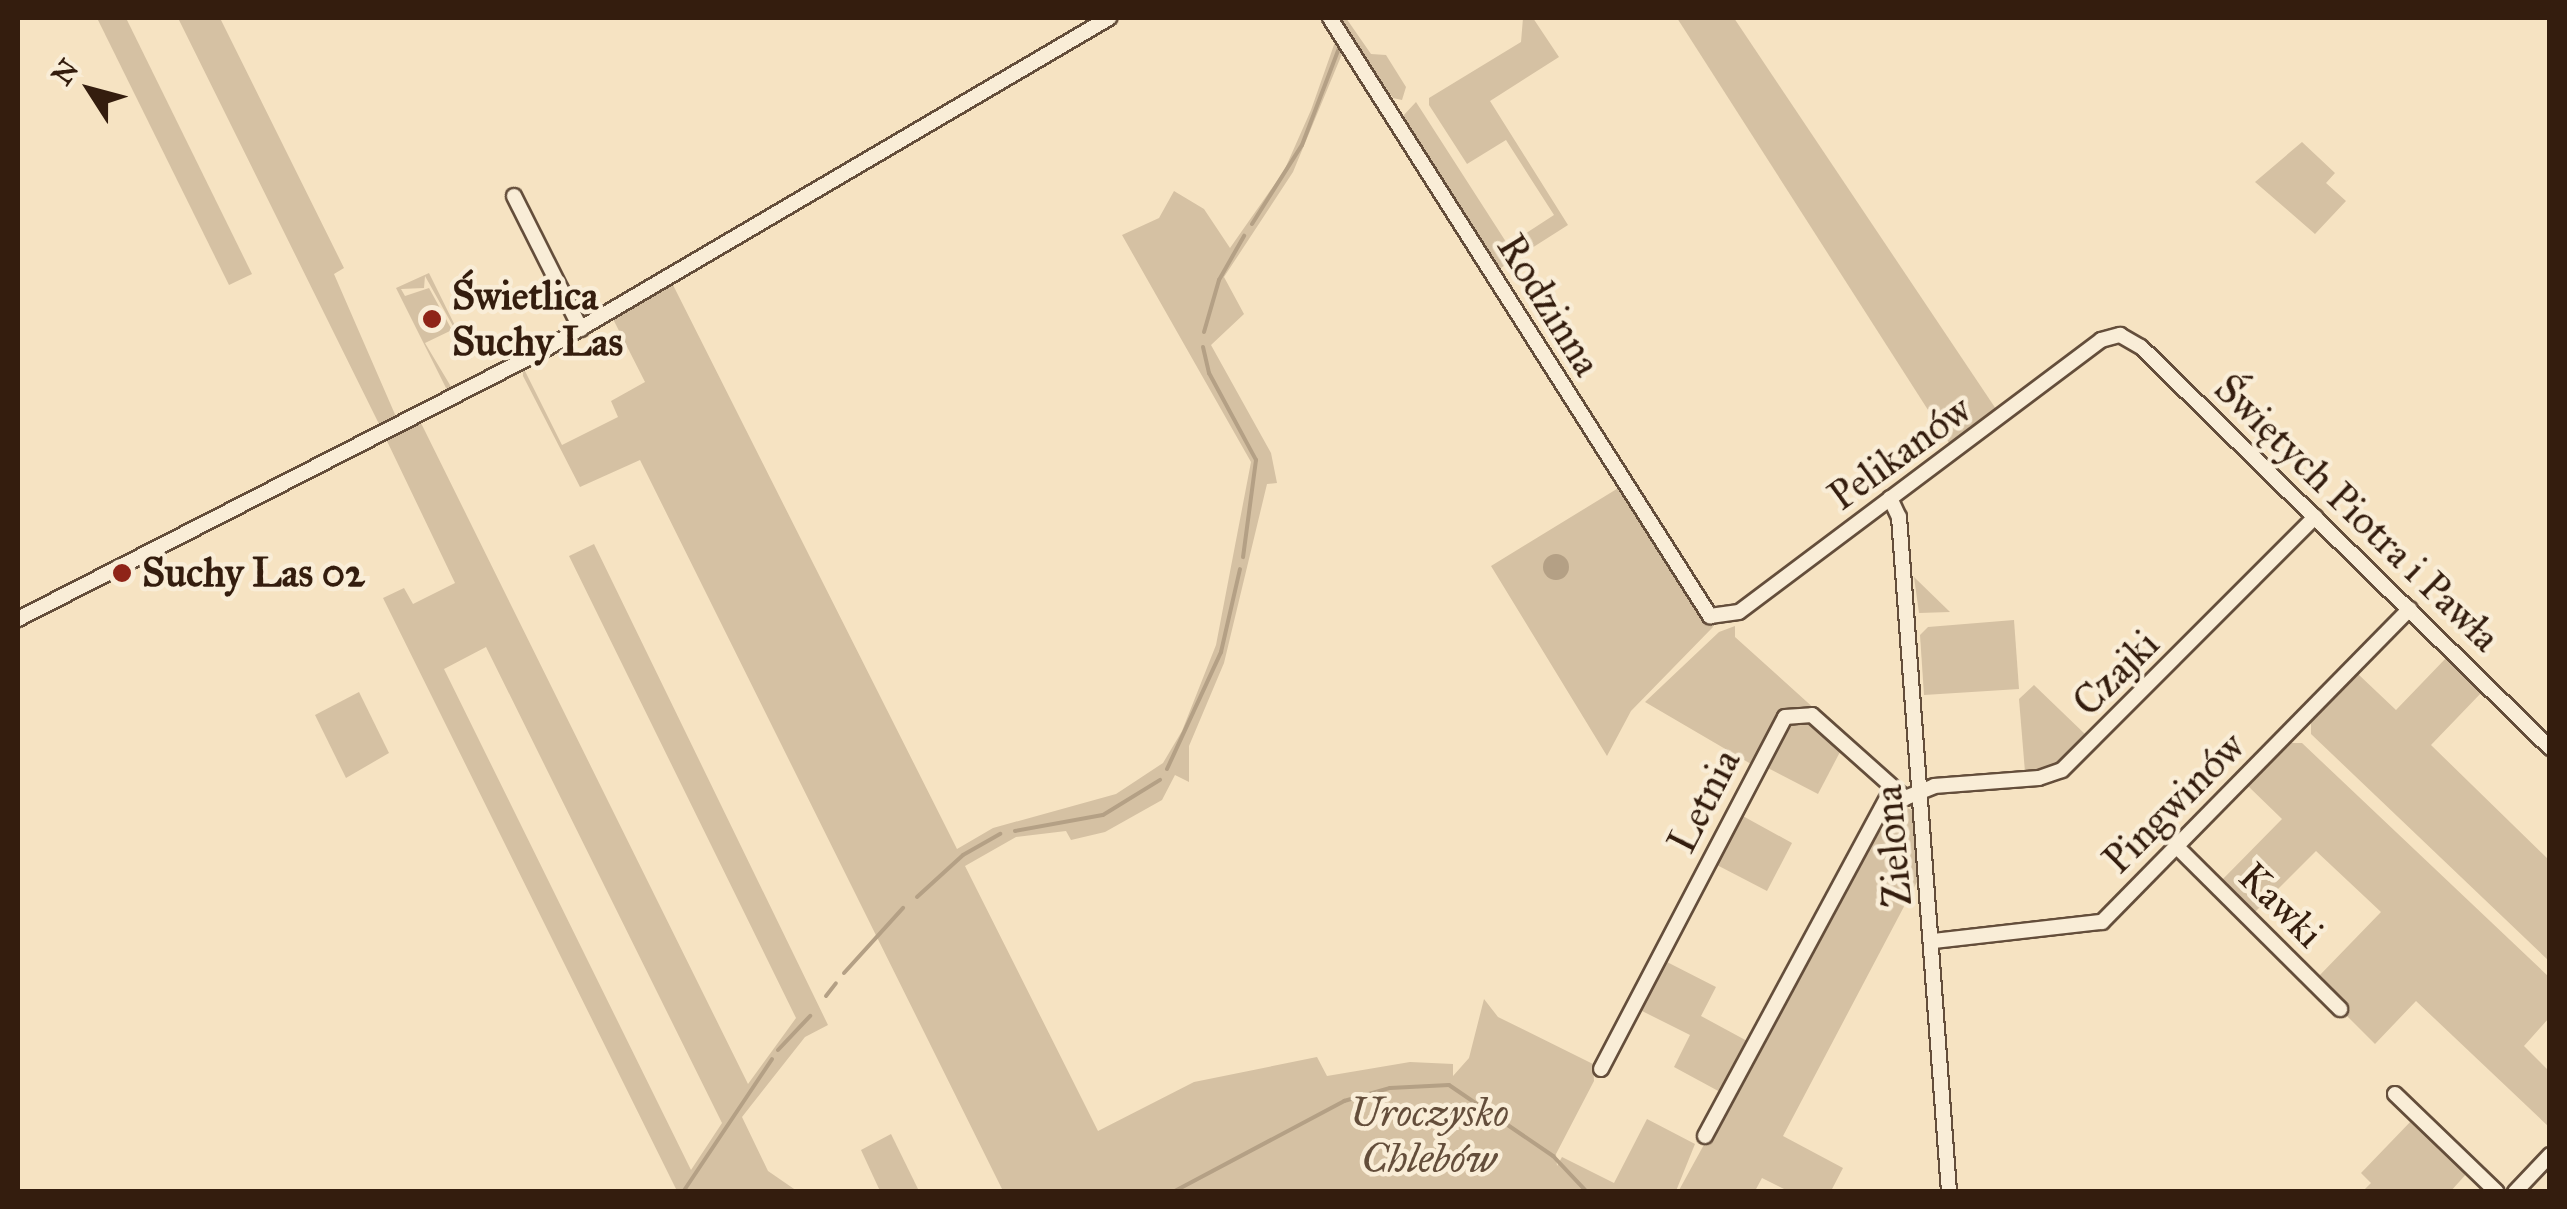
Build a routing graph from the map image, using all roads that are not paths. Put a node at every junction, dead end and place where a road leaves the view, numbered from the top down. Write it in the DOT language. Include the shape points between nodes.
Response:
graph roads {
  1 [pos="1109,18"];
  2 [pos="1330,18"];
  3 [pos="514,196"];
  4 [pos="581,329"];
  5 [pos="2114,335"];
  6 [pos="1890,498"];
  7 [pos="2315,517"];
  8 [pos="2410,610"];
  9 [pos="18,619"];
  10 [pos="1720,619"];
  11 [pos="2550,748"];
  12 [pos="1891,790"];
  13 [pos="1922,792"];
  14 [pos="2176,848"];
  15 [pos="1934,941"];
  16 [pos="2340,1008"];
  17 [pos="1601,1070"];
  18 [pos="2395,1094"];
  19 [pos="1705,1136"];
  20 [pos="2550,1154"];
  21 [pos="1949,1192"];
  22 [pos="2497,1192"];
  23 [pos="2514,1192"];
  1 -- 4 [label="street"];
  2 -- 10 [label="street, Rodzinna" via="1689,588 1704,611"];
  3 -- 4 [label="street"];
  4 -- 9 [label="street"];
  5 -- 6 [label="street, Pelikanów"];
  5 -- 7 [label="street, Świętych Piotra i Pawła" via="2141,347"];
  6 -- 10 [label="street, Pelikanów" via="1739,612"];
  6 -- 13 [label="street, Zielona" via="1898,517"];
  7 -- 8 [label="street, Świętych Piotra i Pawła"];
  7 -- 13 [label="street, Czajki" via="2062,770"];
  8 -- 11 [label="street, Świętych Piotra i Pawła"];
  8 -- 14 [label="street, Pingwinów"];
  12 -- 13 [label="street" via="1905,798"];
  12 -- 17 [label="street, Letnia" via="1812,715 1785,717"];
  12 -- 19 [label="street"];
  13 -- 15 [label="street, Zielona"];
  14 -- 15 [label="street, Pingwinów" via="2102,922"];
  14 -- 16 [label="street, Kawki"];
  15 -- 21 [label="street, Zielona"];
  18 -- 22 [label="street"];
  20 -- 23 [label="street"];
}
